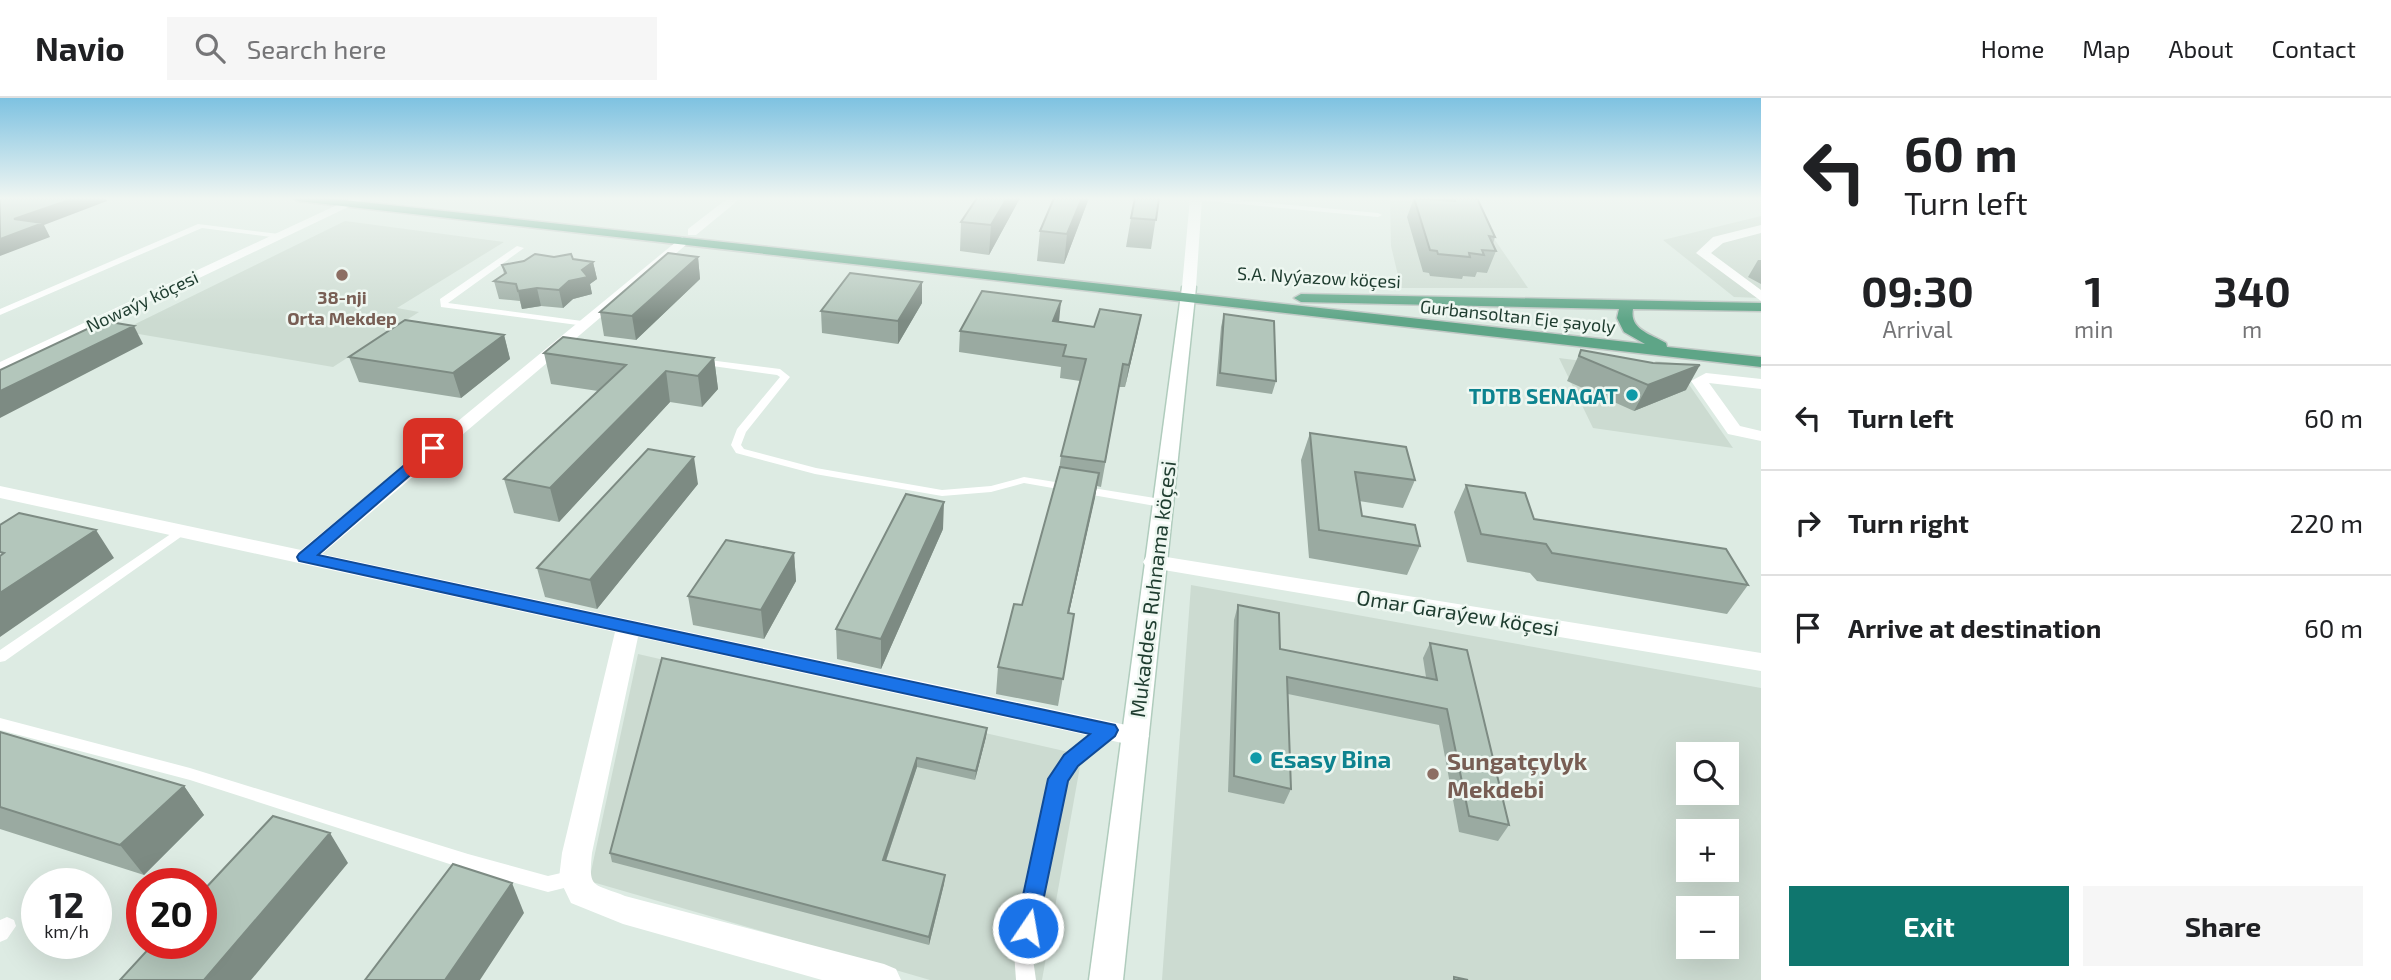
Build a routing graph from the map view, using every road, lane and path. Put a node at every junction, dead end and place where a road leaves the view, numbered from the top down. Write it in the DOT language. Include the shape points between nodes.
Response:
graph roads {
  1 [pos="170,239"];
  2 [pos="272,239"];
  3 [pos="684,239"];
  4 [pos="706,239"];
  5 [pos="1193,239"];
  6 [pos="1721,239"];
  7 [pos="520,248"];
  8 [pos="1188,293"];
  9 [pos="1761,297"];
  10 [pos="1627,305"];
  11 [pos="1761,307"];
  12 [pos="0,312"];
  13 [pos="582,324"];
  14 [pos="562,341"];
  15 [pos="581,344"];
  16 [pos="1672,352"];
  17 [pos="694,361"];
  18 [pos="1761,362"];
  19 [pos="0,368"];
  20 [pos="1761,384"];
  21 [pos="1761,436"];
  22 [pos="0,492"];
  23 [pos="1161,503"];
  24 [pos="181,531"];
  25 [pos="305,557"];
  26 [pos="1154,562"];
  27 [pos="628,627"];
  28 [pos="0,657"];
  29 [pos="1761,662"];
  30 [pos="0,724"];
  31 [pos="1108,730"];
  32 [pos="1136,736"];
  33 [pos="573,877"];
  34 [pos="840,974"];
  35 [pos="884,980"];
  36 [pos="1026,980"];
  37 [pos="1106,980"];
  1 -- 12 [label="lane"];
  2 -- 19 [label="street, Nowaýy köçesi"];
  3 -- 13 [label="street"];
  4 -- 8 [label="main road, S.A. Nyýazow köçesi"];
  5 -- 8 [label="street, Mukaddes Ruhnama köçesi"];
  6 -- 9 [label="street" via="1703,253"];
  7 -- 13 [label="lane" via="456,290 444,305"];
  8 -- 10 [label="main road, S.A. Nyýazow köçesi"];
  8 -- 16 [label="main road, Gurbansoltan Eje şayoly"];
  8 -- 23 [label="street, Mukaddes Ruhnama köçesi"];
  10 -- 11 [label="main road, S.A. Nyýazow köçesi"];
  10 -- 16 [label="main road" via="1624,318 1629,329"];
  13 -- 14 [label="street"];
  14 -- 15 [label="lane"];
  14 -- 25 [label="street"];
  16 -- 18 [label="main road, Gurbansoltan Eje şayoly"];
  17 -- 23 [label="lane" via="773,371 785,377 741,431 736,445 740,451 815,471 942,493 992,489 1024,480"];
  20 -- 21 [label="street" via="1699,381 1734,430"];
  22 -- 24 [label="street"];
  23 -- 26 [label="street, Mukaddes Ruhnama köçesi"];
  24 -- 25 [label="street"];
  24 -- 28 [label="lane"];
  25 -- 27 [label="street"];
  26 -- 29 [label="street, Omar Garaýew köçesi"];
  26 -- 32 [label="street, Mukaddes Ruhnama köçesi"];
  27 -- 31 [label="street"];
  27 -- 33 [label="street"];
  30 -- 33 [label="lane" via="190,774 548,884"];
  31 -- 32 [label="street"];
  31 -- 36 [label="lane" via="1071,761 1058,779 1023,952"];
  32 -- 37 [label="street, Mukaddes Ruhnama köçesi"];
  33 -- 34 [label="street" via="582,893 623,910"];
  34 -- 35 [label="street"];
}
